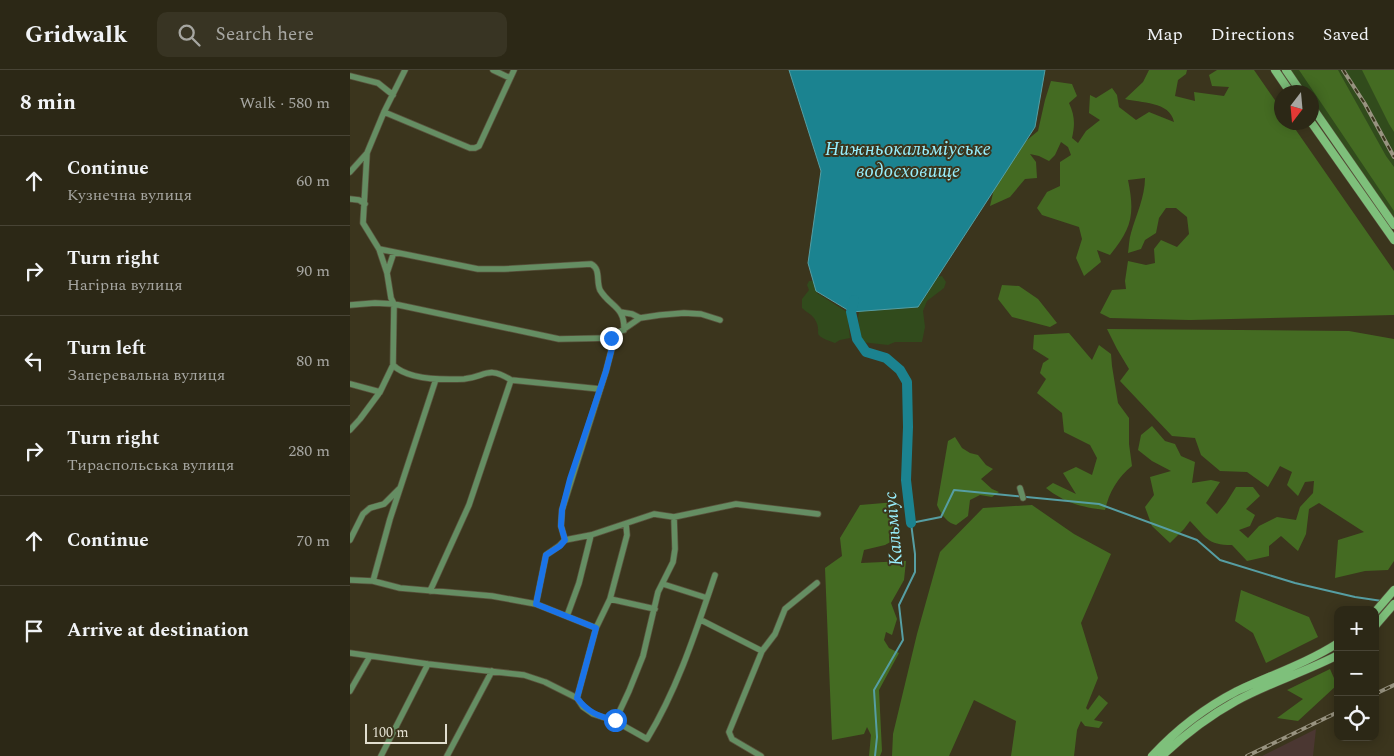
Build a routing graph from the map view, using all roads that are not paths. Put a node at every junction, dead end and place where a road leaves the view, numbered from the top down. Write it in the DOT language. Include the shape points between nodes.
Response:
graph roads {
  1 [pos="405,70"];
  2 [pos="493,70"];
  3 [pos="514,70"];
  4 [pos="1275,70"];
  5 [pos="1286,70"];
  6 [pos="350,76"];
  7 [pos="510,78"];
  8 [pos="1285,85"];
  9 [pos="1296,85"];
  10 [pos="392,95"];
  11 [pos="384,112"];
  12 [pos="1319,117"];
  13 [pos="1318,130"];
  14 [pos="367,153"];
  15 [pos="353,164"];
  16 [pos="350,172"];
  17 [pos="350,199"];
  18 [pos="365,204"];
  19 [pos="1394,225"];
  20 [pos="1394,240"];
  21 [pos="379,249"];
  22 [pos="394,252"];
  23 [pos="386,273"];
  24 [pos="394,304"];
  25 [pos="350,305"];
  26 [pos="620,312"];
  27 [pos="640,318"];
  28 [pos="720,320"];
  29 [pos="624,330"];
  30 [pos="611,338"];
  31 [pos="392,365"];
  32 [pos="436,379"];
  33 [pos="512,380"];
  34 [pos="350,384"];
  35 [pos="600,389"];
  36 [pos="380,392"];
  37 [pos="350,430"];
  38 [pos="401,487"];
  39 [pos="1020,488"];
  40 [pos="1023,498"];
  41 [pos="818,514"];
  42 [pos="674,517"];
  43 [pos="626,524"];
  44 [pos="591,535"];
  45 [pos="350,540"];
  46 [pos="565,540"];
  47 [pos="715,575"];
  48 [pos="350,580"];
  49 [pos="373,581"];
  50 [pos="817,583"];
  51 [pos="663,584"];
  52 [pos="1394,590"];
  53 [pos="430,591"];
  54 [pos="707,598"];
  55 [pos="610,599"];
  56 [pos="536,604"];
  57 [pos="1394,604"];
  58 [pos="1379,607"];
  59 [pos="655,609"];
  60 [pos="567,616"];
  61 [pos="701,620"];
  62 [pos="1379,622"];
  63 [pos="596,628"];
  64 [pos="1334,645"];
  65 [pos="762,651"];
  66 [pos="350,653"];
  67 [pos="370,656"];
  68 [pos="1334,657"];
  69 [pos="428,664"];
  70 [pos="492,671"];
  71 [pos="350,691"];
  72 [pos="577,698"];
  73 [pos="615,720"];
  74 [pos="381,756"];
  75 [pos="447,756"];
  76 [pos="761,756"];
  77 [pos="1152,756"];
  78 [pos="1162,756"];
  1 -- 10 [label="street"];
  2 -- 7 [label="street"];
  3 -- 7 [label="street"];
  4 -- 8 [label="main road"];
  5 -- 9 [label="main road"];
  6 -- 10 [label="street" via="378,83"];
  7 -- 11 [label="street" via="479,146 475,148"];
  10 -- 11 [label="street"];
  11 -- 14 [label="street"];
  12 -- 19 [label="main road"];
  13 -- 20 [label="main road"];
  14 -- 15 [label="street"];
  14 -- 18 [label="street"];
  15 -- 16 [label="street"];
  17 -- 18 [label="street"];
  18 -- 21 [label="street" via="363,223"];
  21 -- 22 [label="street"];
  21 -- 23 [label="street"];
  22 -- 23 [label="street"];
  22 -- 26 [label="street" via="478,268 591,264 595,266 600,288"];
  23 -- 24 [label="street"];
  24 -- 25 [label="street"];
  24 -- 30 [label="street" via="559,339"];
  24 -- 31 [label="street"];
  26 -- 27 [label="street"];
  26 -- 29 [label="street" via="624,318"];
  27 -- 28 [label="street" via="684,313"];
  27 -- 29 [label="street"];
  29 -- 30 [label="street"];
  30 -- 35 [label="street" via="611,356"];
  31 -- 32 [label="street" via="407,374"];
  31 -- 36 [label="street"];
  32 -- 33 [label="street" via="466,379 486,372 502,374"];
  32 -- 38 [label="street"];
  33 -- 35 [label="street"];
  33 -- 53 [label="street" via="469,505"];
  34 -- 36 [label="street"];
  35 -- 46 [label="street" via="562,510 561,526"];
  36 -- 37 [label="street"];
  38 -- 45 [label="street" via="384,504 363,514"];
  38 -- 49 [label="street"];
  39 -- 40 [label="street"];
  41 -- 42 [label="street" via="736,504"];
  42 -- 43 [label="street" via="654,514"];
  42 -- 51 [label="street" via="674,555"];
  43 -- 44 [label="street"];
  43 -- 55 [label="street" via="627,535"];
  44 -- 46 [label="street"];
  44 -- 60 [label="street"];
  46 -- 56 [label="street" via="546,555"];
  47 -- 54 [label="street"];
  48 -- 49 [label="street"];
  49 -- 53 [label="street"];
  50 -- 65 [label="street" via="785,609 775,634"];
  51 -- 54 [label="street"];
  51 -- 59 [label="street"];
  52 -- 58 [label="main road"];
  53 -- 56 [label="street" via="492,596"];
  54 -- 61 [label="street"];
  55 -- 59 [label="street"];
  55 -- 63 [label="street"];
  56 -- 60 [label="street"];
  57 -- 62 [label="main road"];
  59 -- 73 [label="street" via="642,656"];
  60 -- 63 [label="street"];
  61 -- 65 [label="street"];
  61 -- 73 [label="street" via="685,662 647,738"];
  63 -- 72 [label="street"];
  64 -- 77 [label="main road" via="1205,710"];
  65 -- 76 [label="street" via="729,735"];
  66 -- 67 [label="street"];
  67 -- 69 [label="street"];
  67 -- 71 [label="street"];
  68 -- 78 [label="main road" via="1237,700 1183,736"];
  69 -- 70 [label="street"];
  69 -- 74 [label="street"];
  70 -- 72 [label="street" via="524,675"];
  70 -- 75 [label="street"];
  72 -- 73 [label="street" via="594,714"];
}
